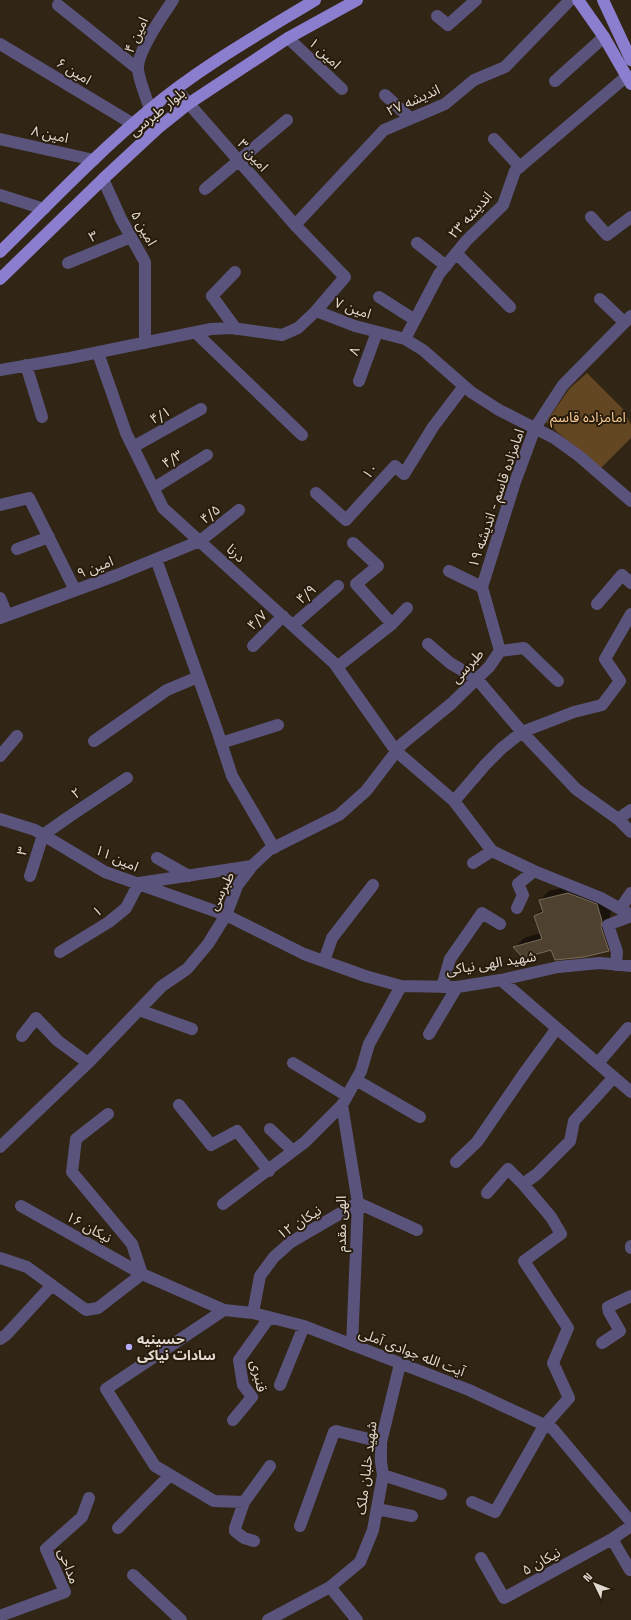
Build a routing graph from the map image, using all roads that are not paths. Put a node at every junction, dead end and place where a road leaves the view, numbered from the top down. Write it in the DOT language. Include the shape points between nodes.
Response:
graph roads {
  1 [pos="173,0"];
  2 [pos="315,0"];
  3 [pos="357,0"];
  4 [pos="476,0"];
  5 [pos="570,0"];
  6 [pos="578,0"];
  7 [pos="603,0"];
  8 [pos="58,4"];
  9 [pos="437,16"];
  10 [pos="604,37"];
  11 [pos="288,38"];
  12 [pos="2,50"];
  13 [pos="631,60"];
  14 [pos="138,69"];
  15 [pos="629,80"];
  16 [pos="555,81"];
  17 [pos="176,89"];
  18 [pos="342,89"];
  19 [pos="385,95"];
  20 [pos="188,104"];
  21 [pos="150,109"];
  22 [pos="410,118"];
  23 [pos="287,120"];
  24 [pos="133,124"];
  25 [pos="0,138"];
  26 [pos="494,139"];
  27 [pos="94,160"];
  28 [pos="238,161"];
  29 [pos="520,167"];
  30 [pos="103,179"];
  31 [pos="205,189"];
  32 [pos="0,195"];
  33 [pos="44,209"];
  34 [pos="591,217"];
  35 [pos="631,217"];
  36 [pos="295,225"];
  37 [pos="130,237"];
  38 [pos="417,243"];
  39 [pos="0,252"];
  40 [pos="456,253"];
  41 [pos="68,263"];
  42 [pos="446,266"];
  43 [pos="235,272"];
  44 [pos="0,279"];
  45 [pos="379,297"];
  46 [pos="600,299"];
  47 [pos="510,307"];
  48 [pos="316,311"];
  49 [pos="628,319"];
  50 [pos="415,320"];
  51 [pos="236,329"];
  52 [pos="196,332"];
  53 [pos="377,332"];
  54 [pos="405,340"];
  55 [pos="145,343"];
  56 [pos="98,353"];
  57 [pos="26,365"];
  58 [pos="0,370"];
  59 [pos="359,381"];
  60 [pos="464,386"];
  61 [pos="201,409"];
  62 [pos="42,417"];
  63 [pos="535,428"];
  64 [pos="302,435"];
  65 [pos="133,447"];
  66 [pos="207,455"];
  67 [pos="154,488"];
  68 [pos="316,493"];
  69 [pos="631,501"];
  70 [pos="0,505"];
  71 [pos="239,510"];
  72 [pos="49,537"];
  73 [pos="200,541"];
  74 [pos="353,543"];
  75 [pos="17,549"];
  76 [pos="156,559"];
  77 [pos="449,571"];
  78 [pos="631,583"];
  79 [pos="338,586"];
  80 [pos="482,587"];
  81 [pos="75,590"];
  82 [pos="0,598"];
  83 [pos="597,604"];
  84 [pos="407,608"];
  85 [pos="631,614"];
  86 [pos="283,616"];
  87 [pos="3,617"];
  88 [pos="392,624"];
  89 [pos="293,625"];
  90 [pos="428,644"];
  91 [pos="253,646"];
  92 [pos="500,651"];
  93 [pos="337,667"];
  94 [pos="198,677"];
  95 [pos="477,679"];
  96 [pos="558,681"];
  97 [pos="278,725"];
  98 [pos="522,732"];
  99 [pos="18,736"];
  100 [pos="94,741"];
  101 [pos="221,743"];
  102 [pos="396,751"];
  103 [pos="0,756"];
  104 [pos="127,778"];
  105 [pos="454,802"];
  106 [pos="631,810"];
  107 [pos="618,819"];
  108 [pos="0,820"];
  109 [pos="631,832"];
  110 [pos="43,835"];
  111 [pos="274,848"];
  112 [pos="492,850"];
  113 [pos="157,858"];
  114 [pos="473,863"];
  115 [pos="252,866"];
  116 [pos="534,871"];
  117 [pos="30,876"];
  118 [pos="189,876"];
  119 [pos="139,884"];
  120 [pos="373,885"];
  121 [pos="631,893"];
  122 [pos="517,908"];
  123 [pos="628,914"];
  124 [pos="226,915"];
  125 [pos="500,924"];
  126 [pos="60,952"];
  127 [pos="324,961"];
  128 [pos="616,965"];
  129 [pos="631,966"];
  130 [pos="501,980"];
  131 [pos="401,986"];
  132 [pos="442,987"];
  133 [pos="457,987"];
  134 [pos="139,1010"];
  135 [pos="557,1028"];
  136 [pos="628,1028"];
  137 [pos="192,1029"];
  138 [pos="429,1034"];
  139 [pos="22,1036"];
  140 [pos="88,1063"];
  141 [pos="293,1063"];
  142 [pos="598,1063"];
  143 [pos="614,1077"];
  144 [pos="356,1080"];
  145 [pos="631,1092"];
  146 [pos="345,1100"];
  147 [pos="179,1105"];
  148 [pos="108,1114"];
  149 [pos="420,1118"];
  150 [pos="270,1128"];
  151 [pos="0,1147"];
  152 [pos="293,1151"];
  153 [pos="456,1162"];
  154 [pos="269,1171"];
  155 [pos="523,1184"];
  156 [pos="487,1193"];
  157 [pos="223,1204"];
  158 [pos="358,1204"];
  159 [pos="21,1206"];
  160 [pos="417,1230"];
  161 [pos="0,1258"];
  162 [pos="142,1274"];
  163 [pos="52,1285"];
  164 [pos="631,1296"];
  165 [pos="224,1310"];
  166 [pos="253,1313"];
  167 [pos="268,1318"];
  168 [pos="304,1326"];
  169 [pos="0,1339"];
  170 [pos="602,1343"];
  171 [pos="352,1345"];
  172 [pos="400,1364"];
  173 [pos="280,1385"];
  174 [pos="233,1420"];
  175 [pos="544,1426"];
  176 [pos="381,1442"];
  177 [pos="270,1466"];
  178 [pos="170,1475"];
  179 [pos="383,1475"];
  180 [pos="441,1494"];
  181 [pos="89,1498"];
  182 [pos="244,1502"];
  183 [pos="472,1502"];
  184 [pos="377,1509"];
  185 [pos="412,1516"];
  186 [pos="631,1522"];
  187 [pos="300,1526"];
  188 [pos="631,1526"];
  189 [pos="118,1528"];
  190 [pos="612,1539"];
  191 [pos="254,1541"];
  192 [pos="481,1558"];
  193 [pos="630,1570"];
  194 [pos="133,1575"];
  195 [pos="330,1587"];
  196 [pos="0,1616"];
  197 [pos="16,1616"];
  198 [pos="181,1620"];
  199 [pos="268,1620"];
  200 [pos="357,1620"];
  1 -- 14 [label="street, امین ۴" via="143,51"];
  2 -- 17 [label="main road, بلوار طبرسی" via="254,36"];
  3 -- 11 [label="main road, بلوار طبرسی"];
  4 -- 9 [label="street" via="448,25"];
  5 -- 22 [label="street, اندیشه ۲۷" via="505,68 474,80 445,104"];
  6 -- 10 [label="main road"];
  7 -- 13 [label="main road"];
  8 -- 14 [label="street"];
  10 -- 15 [label="main road"];
  10 -- 16 [label="street"];
  11 -- 18 [label="street, امین ۱"];
  11 -- 20 [label="main road, بلوار طبرسی"];
  12 -- 24 [label="street, امین ۶"];
  14 -- 21 [label="street, امین ۴"];
  15 -- 29 [label="street, اندیشه ۲۳"];
  17 -- 20 [label="street, امین ۳"];
  17 -- 21 [label="main road, بلوار طبرسی"];
  19 -- 22 [label="street"];
  20 -- 28 [label="street, امین ۳"];
  20 -- 30 [label="main road, بلوار طبرسی"];
  21 -- 24 [label="main road, بلوار طبرسی"];
  22 -- 36 [label="street, اندیشه ۲۷" via="384,130"];
  23 -- 28 [label="street"];
  24 -- 27 [label="main road, بلوار طبرسی"];
  25 -- 27 [label="street, امین ۸"];
  26 -- 29 [label="street"];
  27 -- 33 [label="main road, بلوار طبرسی"];
  28 -- 31 [label="street"];
  28 -- 36 [label="street, امین ۳"];
  29 -- 40 [label="street, اندیشه ۲۳" via="515,171 502,205"];
  30 -- 37 [label="street, امین ۵"];
  30 -- 44 [label="main road, بلوار طبرسی"];
  32 -- 33 [label="street"];
  33 -- 39 [label="main road, بلوار طبرسی"];
  34 -- 35 [label="street" via="607,235"];
  36 -- 48 [label="street, امین ۳" via="345,276"];
  37 -- 41 [label="street, ۳"];
  37 -- 55 [label="street, امین ۵" via="146,262"];
  38 -- 42 [label="street"];
  40 -- 42 [label="street, اندیشه ۲۳"];
  40 -- 47 [label="street"];
  42 -- 50 [label="street, اندیشه ۲۳" via="439,274"];
  43 -- 51 [label="street" via="212,296"];
  45 -- 50 [label="street"];
  46 -- 49 [label="street"];
  48 -- 51 [label="street, امین ۷" via="298,328 282,335"];
  48 -- 53 [label="street, امین ۷"];
  49 -- 63 [label="street, امامزاده قاسم - اندیشه ۱۹" via="563,385"];
  50 -- 54 [label="street, اندیشه ۲۳"];
  51 -- 52 [label="street, امین ۷"];
  52 -- 55 [label="street, امین ۷"];
  52 -- 64 [label="street"];
  53 -- 54 [label="street, امین ۷"];
  53 -- 59 [label="street, ۸"];
  54 -- 60 [label="street, امین ۷" via="423,350"];
  55 -- 56 [label="street, امین ۷"];
  56 -- 57 [label="street, امین ۷"];
  56 -- 65 [label="street, درنا"];
  57 -- 58 [label="street, امین ۷"];
  57 -- 62 [label="street"];
  60 -- 63 [label="street, امین ۷" via="499,410"];
  60 -- 68 [label="street, ۱۰" via="433,427 404,474 394,466 346,520"];
  61 -- 65 [label="street, ۴/۱"];
  63 -- 69 [label="street, امین ۷" via="579,456"];
  63 -- 80 [label="street, امامزاده قاسم - اندیشه ۱۹"];
  65 -- 67 [label="street, درنا"];
  66 -- 67 [label="street, ۴/۳"];
  67 -- 73 [label="street, درنا" via="163,508"];
  70 -- 72 [label="street" via="29,498"];
  71 -- 73 [label="street, ۴/۵"];
  72 -- 75 [label="street"];
  72 -- 81 [label="street"];
  73 -- 76 [label="street, امین ۹"];
  73 -- 86 [label="street, درنا"];
  74 -- 88 [label="street" via="378,566 356,584"];
  76 -- 81 [label="street, امین ۹"];
  76 -- 94 [label="street"];
  77 -- 80 [label="street"];
  78 -- 83 [label="street" via="622,575"];
  79 -- 89 [label="street, ۴/۹"];
  80 -- 92 [label="street, امامزاده قاسم - اندیشه ۱۹"];
  81 -- 87 [label="street, امین ۹"];
  82 -- 87 [label="street"];
  84 -- 88 [label="street"];
  85 -- 98 [label="street" via="605,659 620,681 602,705 574,712"];
  86 -- 89 [label="street, درنا"];
  86 -- 91 [label="street, ۴/۷"];
  88 -- 93 [label="street"];
  89 -- 93 [label="street, درنا"];
  90 -- 95 [label="street" via="450,663"];
  92 -- 95 [label="street, طبرسی"];
  92 -- 96 [label="street" via="524,648"];
  93 -- 102 [label="street, درنا"];
  94 -- 100 [label="street" via="167,690"];
  94 -- 101 [label="street"];
  95 -- 98 [label="street"];
  95 -- 102 [label="street, طبرسی"];
  97 -- 101 [label="street"];
  98 -- 105 [label="street" via="485,765"];
  98 -- 107 [label="street" via="576,790"];
  99 -- 103 [label="street"];
  101 -- 111 [label="street" via="232,776"];
  102 -- 105 [label="street, درنا"];
  102 -- 111 [label="street, طبرسی" via="366,790 339,815"];
  104 -- 110 [label="street, ۲"];
  105 -- 112 [label="street, درنا"];
  106 -- 107 [label="street"];
  107 -- 109 [label="street"];
  108 -- 110 [label="street, امین ۱۱" via="35,830"];
  110 -- 117 [label="street, ۳"];
  110 -- 119 [label="street, امین ۱۱" via="105,872"];
  111 -- 115 [label="street, طبرسی"];
  112 -- 114 [label="street"];
  112 -- 116 [label="street"];
  113 -- 118 [label="street"];
  115 -- 118 [label="street"];
  115 -- 124 [label="street, طبرسی" via="237,886"];
  116 -- 122 [label="street" via="518,884 523,895"];
  116 -- 123 [label="street" via="601,898"];
  118 -- 119 [label="street"];
  119 -- 124 [label="street, امین ۱۱"];
  119 -- 126 [label="street, ۱" via="126,908"];
  120 -- 127 [label="street" via="332,938"];
  121 -- 123 [label="street"];
  123 -- 128 [label="street" via="608,925 617,952"];
  124 -- 127 [label="street, شهید الهی نیاکی" via="304,954"];
  124 -- 134 [label="street, طبرسی" via="208,944 187,970 162,986"];
  125 -- 132 [label="street" via="482,913 450,959"];
  127 -- 131 [label="street, شهید الهی نیاکی"];
  128 -- 129 [label="street, شهید الهی نیاکی"];
  128 -- 130 [label="street, شهید الهی نیاکی" via="558,967"];
  130 -- 133 [label="street, شهید الهی نیاکی"];
  130 -- 135 [label="street"];
  131 -- 132 [label="street, شهید الهی نیاکی"];
  131 -- 144 [label="street" via="369,1044"];
  132 -- 133 [label="street, شهید الهی نیاکی"];
  133 -- 138 [label="street"];
  134 -- 137 [label="street"];
  134 -- 140 [label="street, طبرسی"];
  135 -- 142 [label="street"];
  135 -- 153 [label="street" via="477,1142"];
  136 -- 142 [label="street"];
  139 -- 140 [label="street" via="36,1018 58,1041"];
  140 -- 151 [label="street, طبرسی"];
  141 -- 146 [label="street"];
  142 -- 143 [label="street"];
  143 -- 145 [label="street"];
  143 -- 155 [label="street" via="574,1121 570,1141 537,1174"];
  144 -- 146 [label="street"];
  144 -- 149 [label="street"];
  146 -- 152 [label="street"];
  146 -- 158 [label="street, الهی مقدم"];
  147 -- 154 [label="street" via="211,1146 237,1131"];
  148 -- 162 [label="street" via="76,1139 72,1172 132,1244"];
  150 -- 152 [label="street"];
  152 -- 154 [label="street"];
  154 -- 157 [label="street"];
  155 -- 156 [label="street" via="508,1169"];
  155 -- 175 [label="street" via="551,1217 561,1234 524,1261 568,1328 553,1362 569,1398"];
  158 -- 160 [label="street"];
  158 -- 166 [label="street, نیکان ۱۲" via="291,1242 274,1257 260,1276"];
  158 -- 171 [label="street, الهی مقدم"];
  159 -- 162 [label="street, نیکان ۱۶"];
  161 -- 163 [label="street" via="27,1268"];
  162 -- 163 [label="street" via="98,1308 86,1310"];
  162 -- 165 [label="street, آیت الله جوادی آملی"];
  163 -- 169 [label="street"];
  164 -- 170 [label="street" via="608,1306 608,1312 620,1331"];
  165 -- 166 [label="street, آیت الله جوادی آملی"];
  165 -- 178 [label="street" via="106,1389 155,1466"];
  166 -- 167 [label="street, آیت الله جوادی آملی"];
  167 -- 168 [label="street, آیت الله جوادی آملی"];
  167 -- 174 [label="street, قنبری" via="239,1360 243,1385 252,1397"];
  168 -- 171 [label="street, آیت الله جوادی آملی"];
  168 -- 173 [label="street"];
  171 -- 172 [label="street, آیت الله جوادی آملی"];
  172 -- 175 [label="street, آیت الله جوادی آملی" via="469,1390"];
  172 -- 176 [label="street, شهید خلبان ملک"];
  175 -- 183 [label="street" via="495,1512"];
  175 -- 186 [label="street, آیت الله جوادی آملی" via="553,1429"];
  176 -- 179 [label="street, شهید خلبان ملک"];
  176 -- 187 [label="street" via="334,1432"];
  177 -- 182 [label="street"];
  178 -- 182 [label="street" via="214,1501"];
  178 -- 189 [label="street"];
  179 -- 180 [label="street"];
  179 -- 184 [label="street, شهید خلبان ملک"];
  181 -- 197 [label="street, مداحی" via="82,1517 46,1549 65,1592"];
  182 -- 191 [label="street" via="235,1531 244,1538"];
  184 -- 185 [label="street"];
  184 -- 195 [label="street, شهید خلبان ملک" via="373,1530 360,1562"];
  188 -- 190 [label="street, نیکان ۵"];
  190 -- 192 [label="street, نیکان ۵" via="504,1598"];
  190 -- 193 [label="street"];
  194 -- 198 [label="street"];
  195 -- 199 [label="street, شهید خلبان ملک"];
  195 -- 200 [label="street"];
  196 -- 197 [label="street, مداحی"];
}
